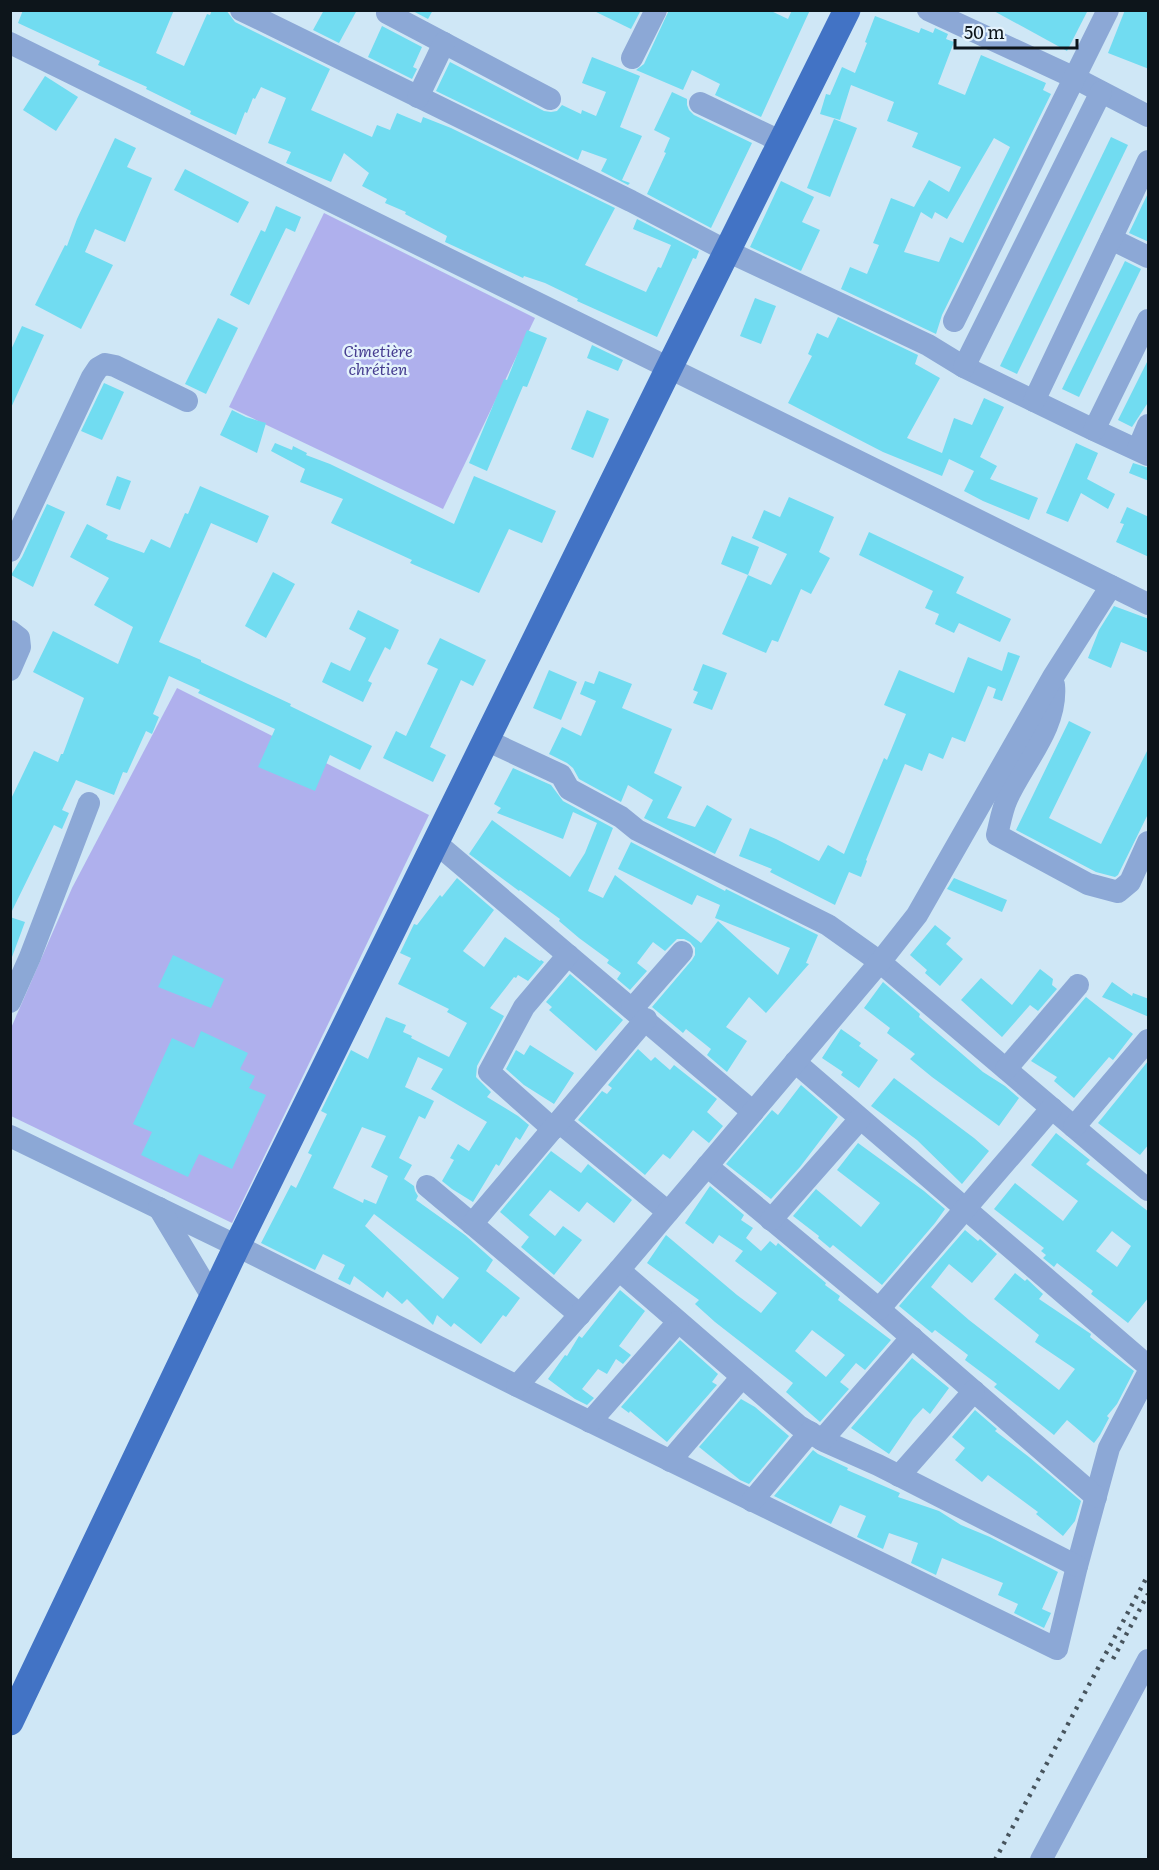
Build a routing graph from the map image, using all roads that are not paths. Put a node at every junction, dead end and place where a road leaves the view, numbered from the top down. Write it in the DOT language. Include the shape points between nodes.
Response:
graph roads {
  1 [pos="241,10"];
  2 [pos="656,10"];
  3 [pos="847,10"];
  4 [pos="928,10"];
  5 [pos="1108,10"];
  6 [pos="387,13"];
  7 [pos="958,16"];
  8 [pos="10,43"];
  9 [pos="444,43"];
  10 [pos="632,58"];
  11 [pos="1075,78"];
  12 [pos="1101,92"];
  13 [pos="418,97"];
  14 [pos="550,99"];
  15 [pos="700,103"];
  16 [pos="1149,116"];
  17 [pos="782,142"];
  18 [pos="1149,161"];
  19 [pos="1111,239"];
  20 [pos="727,251"];
  21 [pos="1149,257"];
  22 [pos="1149,320"];
  23 [pos="954,321"];
  24 [pos="964,367"];
  25 [pos="669,368"];
  26 [pos="188,401"];
  27 [pos="1034,401"];
  28 [pos="1149,426"];
  29 [pos="1094,430"];
  30 [pos="1143,452"];
  31 [pos="10,550"];
  32 [pos="1111,586"];
  33 [pos="1146,596"];
  34 [pos="10,631"];
  35 [pos="10,670"];
  36 [pos="1053,677"];
  37 [pos="486,740"];
  38 [pos="88,803"];
  39 [pos="1149,842"];
  40 [pos="436,843"];
  41 [pos="682,952"];
  42 [pos="568,955"];
  43 [pos="880,962"];
  44 [pos="1078,985"];
  45 [pos="10,1002"];
  46 [pos="639,1014"];
  47 [pos="1149,1040"];
  48 [pos="795,1062"];
  49 [pos="1006,1069"];
  50 [pos="1052,1108"];
  51 [pos="753,1112"];
  52 [pos="861,1119"];
  53 [pos="556,1125"];
  54 [pos="1074,1127"];
  55 [pos="10,1136"];
  56 [pos="707,1166"];
  57 [pos="427,1186"];
  58 [pos="1149,1190"];
  59 [pos="159,1208"];
  60 [pos="966,1209"];
  61 [pos="668,1212"];
  62 [pos="771,1220"];
  63 [pos="472,1224"];
  64 [pos="237,1246"];
  65 [pos="619,1270"];
  66 [pos="213,1298"];
  67 [pos="879,1309"];
  68 [pos="580,1315"];
  69 [pos="678,1322"];
  70 [pos="912,1337"];
  71 [pos="1149,1366"];
  72 [pos="1149,1373"];
  73 [pos="742,1377"];
  74 [pos="518,1386"];
  75 [pos="974,1391"];
  76 [pos="590,1422"];
  77 [pos="816,1436"];
  78 [pos="670,1461"];
  79 [pos="899,1476"];
  80 [pos="1096,1497"];
  81 [pos="753,1501"];
  82 [pos="1077,1566"];
  83 [pos="1149,1660"];
  84 [pos="1142,1688"];
  85 [pos="10,1722"];
  86 [pos="1041,1860"];
  1 -- 13 [label="street"];
  2 -- 10 [label="street"];
  3 -- 17 [label="main road"];
  4 -- 7 [label="street"];
  5 -- 11 [label="street"];
  6 -- 9 [label="street"];
  7 -- 11 [label="street"];
  8 -- 25 [label="street"];
  9 -- 13 [label="street"];
  9 -- 14 [label="street"];
  11 -- 12 [label="street"];
  11 -- 23 [label="street"];
  12 -- 16 [label="street"];
  12 -- 24 [label="street"];
  13 -- 20 [label="street"];
  15 -- 17 [label="street"];
  17 -- 20 [label="main road"];
  18 -- 19 [label="street"];
  19 -- 21 [label="street"];
  19 -- 27 [label="street"];
  20 -- 24 [label="street" via="910,336"];
  20 -- 25 [label="main road"];
  22 -- 29 [label="street"];
  24 -- 27 [label="street"];
  25 -- 32 [label="street"];
  25 -- 37 [label="main road"];
  26 -- 31 [label="street" via="115,366 105,364 98,368"];
  27 -- 29 [label="street"];
  28 -- 30 [label="street"];
  29 -- 30 [label="street"];
  32 -- 33 [label="street"];
  32 -- 36 [label="street"];
  34 -- 35 [label="street" via="19,638 20,647"];
  36 -- 39 [label="street" via="1055,697 1047,726 1006,800 997,835 1088,884 1118,892 1130,882"];
  36 -- 43 [label="street" via="917,915"];
  37 -- 40 [label="main road"];
  37 -- 43 [label="street" via="561,775 569,789 638,830 828,925"];
  38 -- 45 [label="street"];
  40 -- 42 [label="street"];
  40 -- 64 [label="main road"];
  41 -- 46 [label="street"];
  42 -- 46 [label="street"];
  42 -- 53 [label="street" via="524,1007 489,1072"];
  43 -- 48 [label="street"];
  43 -- 49 [label="street"];
  44 -- 49 [label="street"];
  46 -- 51 [label="street"];
  46 -- 53 [label="street"];
  47 -- 54 [label="street"];
  48 -- 51 [label="street"];
  48 -- 52 [label="street"];
  49 -- 50 [label="street"];
  50 -- 54 [label="street"];
  50 -- 60 [label="street"];
  51 -- 56 [label="street"];
  52 -- 60 [label="street"];
  52 -- 62 [label="street"];
  53 -- 61 [label="street"];
  53 -- 63 [label="street"];
  54 -- 58 [label="street"];
  55 -- 59 [label="street"];
  56 -- 61 [label="street"];
  56 -- 62 [label="street"];
  57 -- 63 [label="street"];
  59 -- 64 [label="street"];
  59 -- 66 [label="street"];
  60 -- 67 [label="street"];
  60 -- 71 [label="street"];
  61 -- 65 [label="street"];
  62 -- 67 [label="street"];
  63 -- 68 [label="street"];
  64 -- 66 [label="main road"];
  64 -- 74 [label="street"];
  65 -- 68 [label="street"];
  65 -- 69 [label="street"];
  66 -- 85 [label="main road"];
  67 -- 70 [label="street"];
  68 -- 74 [label="street"];
  69 -- 73 [label="street"];
  69 -- 76 [label="street"];
  70 -- 75 [label="street"];
  70 -- 77 [label="street"];
  72 -- 80 [label="street" via="1109,1448"];
  73 -- 77 [label="street"];
  73 -- 78 [label="street"];
  74 -- 76 [label="street"];
  75 -- 79 [label="street"];
  75 -- 80 [label="street"];
  76 -- 78 [label="street"];
  77 -- 79 [label="street"];
  77 -- 81 [label="street"];
  78 -- 81 [label="street"];
  79 -- 82 [label="street"];
  80 -- 82 [label="street"];
  81 -- 82 [label="street" via="1057,1649"];
  83 -- 84 [label="street"];
  84 -- 86 [label="street"];
}
